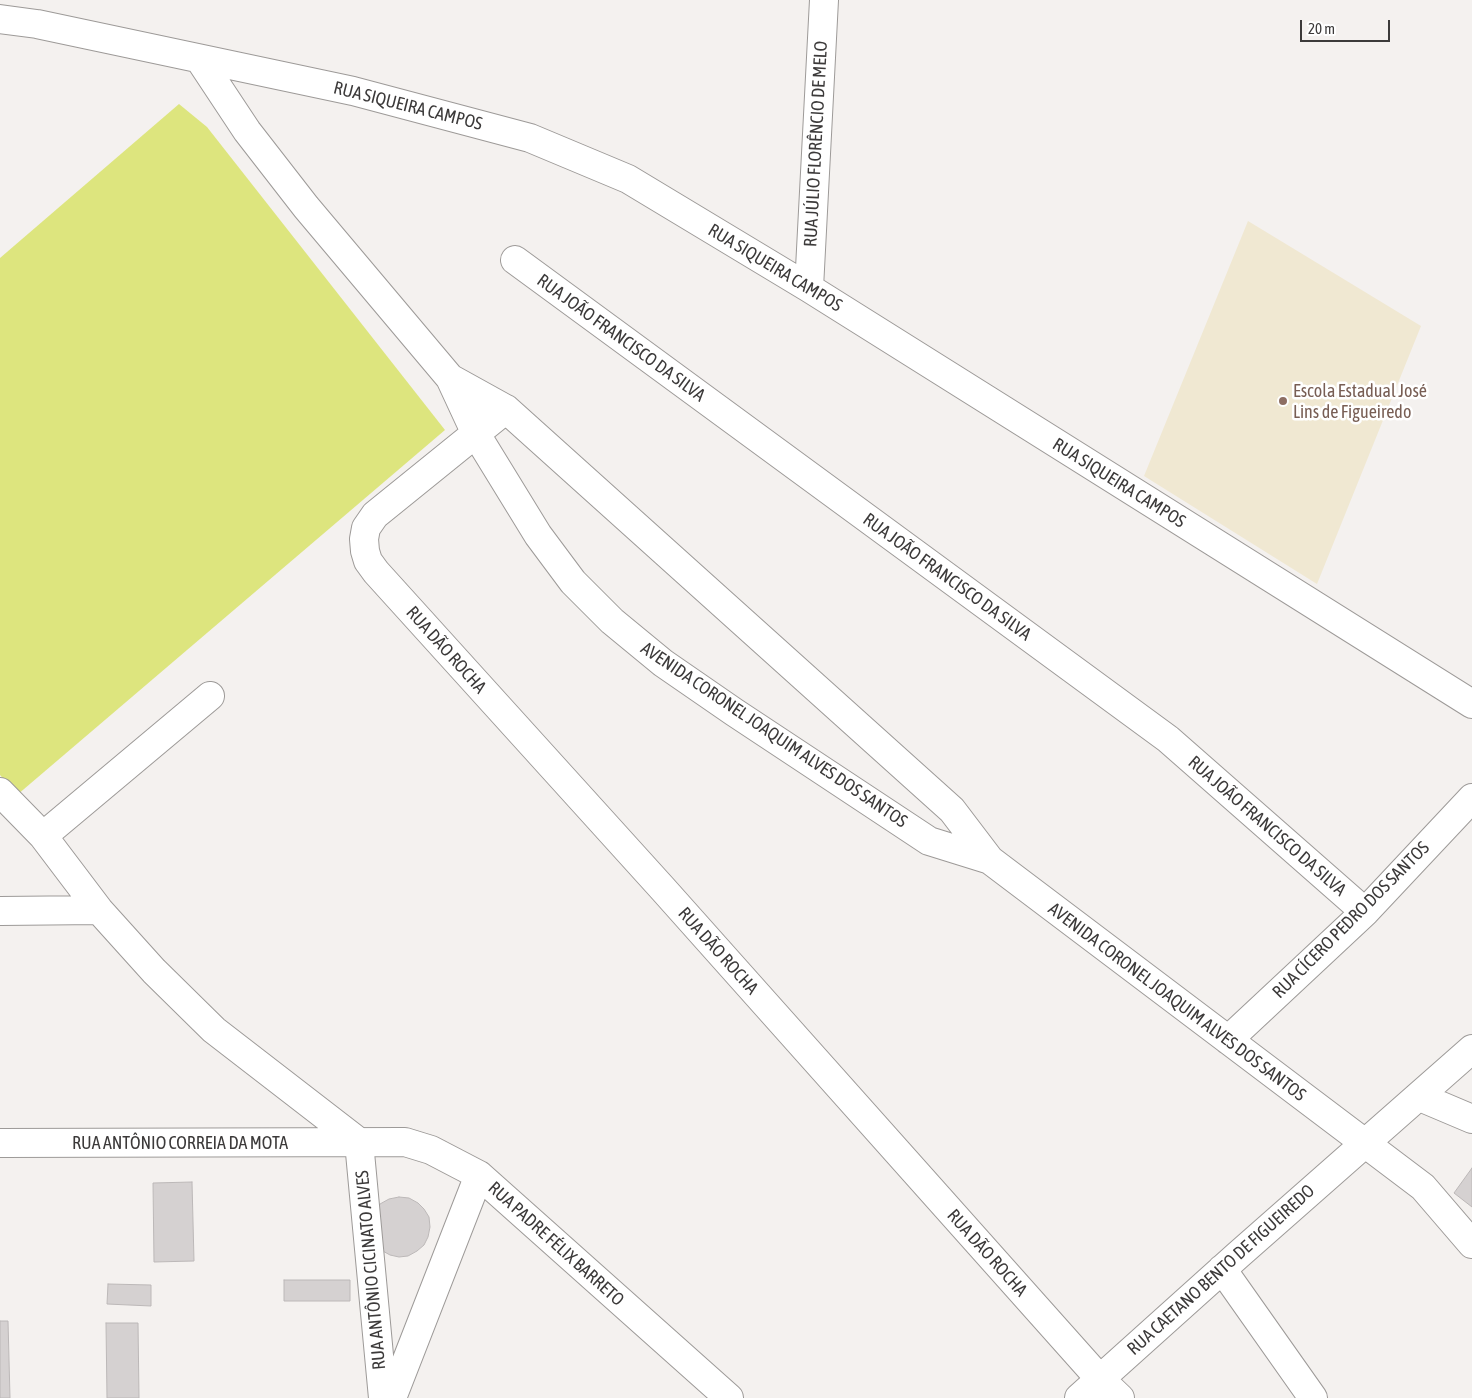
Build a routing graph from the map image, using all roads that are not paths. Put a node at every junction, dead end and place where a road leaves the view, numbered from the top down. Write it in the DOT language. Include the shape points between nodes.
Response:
graph roads {
  1 [pos="824,0"];
  2 [pos="0,19"];
  3 [pos="200,60"];
  4 [pos="515,260"];
  5 [pos="809,288"];
  6 [pos="450,378"];
  7 [pos="506,409"];
  8 [pos="476,434"];
  9 [pos="210,696"];
  10 [pos="1472,704"];
  11 [pos="0,792"];
  12 [pos="1472,798"];
  13 [pos="42,836"];
  14 [pos="990,860"];
  15 [pos="99,910"];
  16 [pos="0,911"];
  17 [pos="1365,912"];
  18 [pos="1228,1040"];
  19 [pos="1472,1049"];
  20 [pos="1420,1097"];
  21 [pos="1472,1119"];
  22 [pos="359,1142"];
  23 [pos="0,1143"];
  24 [pos="1364,1144"];
  25 [pos="479,1175"];
  26 [pos="1472,1244"];
  27 [pos="1222,1269"];
  28 [pos="1099,1378"];
  29 [pos="383,1398"];
  30 [pos="392,1398"];
  31 [pos="729,1398"];
  32 [pos="1079,1398"];
  33 [pos="1120,1398"];
  34 [pos="1313,1398"];
  1 -- 5 [label="street, RUA JÚLIO FLORÊNCIO DE MELO"];
  2 -- 3 [label="street, RUA SIQUEIRA CAMPOS" via="37,24"];
  3 -- 5 [label="street, RUA SIQUEIRA CAMPOS" via="353,91 530,138 628,178"];
  3 -- 6 [label="street, AVENIDA CORONEL JOAQUIM ALVES DOS SANTOS" via="247,131"];
  4 -- 17 [label="street, RUA JOÃO FRANCISCO DA SILVA" via="1168,739"];
  5 -- 10 [label="street, RUA SIQUEIRA CAMPOS"];
  6 -- 7 [label="street, AVENIDA CORONEL JOAQUIM ALVES DOS SANTOS"];
  6 -- 8 [label="street, AVENIDA CORONEL JOAQUIM ALVES DOS SANTOS"];
  7 -- 8 [label="street"];
  7 -- 14 [label="street, AVENIDA CORONEL JOAQUIM ALVES DOS SANTOS" via="952,810"];
  8 -- 14 [label="street, AVENIDA CORONEL JOAQUIM ALVES DOS SANTOS" via="538,535 573,582 662,663 929,841"];
  8 -- 28 [label="street, RUA DÃO ROCHA" via="375,515 366,528 364,539 368,561"];
  9 -- 13 [label="street"];
  11 -- 13 [label="street"];
  12 -- 17 [label="street, RUA CÍCERO PEDRO DOS SANTOS"];
  13 -- 15 [label="street"];
  14 -- 18 [label="street, AVENIDA CORONEL JOAQUIM ALVES DOS SANTOS"];
  15 -- 16 [label="street"];
  15 -- 22 [label="street" via="214,1030"];
  17 -- 18 [label="street, RUA CÍCERO PEDRO DOS SANTOS"];
  18 -- 24 [label="street, AVENIDA CORONEL JOAQUIM ALVES DOS SANTOS"];
  19 -- 20 [label="street, RUA CAETANO BENTO DE FIGUEIREDO"];
  20 -- 21 [label="street"];
  20 -- 24 [label="street, RUA CAETANO BENTO DE FIGUEIREDO"];
  22 -- 23 [label="street, RUA ANTÔNIO CORREIA DA MOTA"];
  22 -- 25 [label="street, RUA PADRE FÉLIX BARRETO" via="405,1142 431,1150"];
  22 -- 29 [label="street, RUA ANTÔNIO CICINATO ALVES"];
  24 -- 26 [label="street, AVENIDA CORONEL JOAQUIM ALVES DOS SANTOS" via="1424,1187"];
  24 -- 27 [label="street, RUA CAETANO BENTO DE FIGUEIREDO"];
  25 -- 30 [label="street, RUA ANTÔNIO CICINATO ALVES"];
  25 -- 31 [label="street, RUA PADRE FÉLIX BARRETO"];
  27 -- 28 [label="street, RUA CAETANO BENTO DE FIGUEIREDO"];
  27 -- 34 [label="street"];
  28 -- 32 [label="street, RUA CAETANO BENTO DE FIGUEIREDO"];
  28 -- 33 [label="street, RUA DÃO ROCHA"];
}
